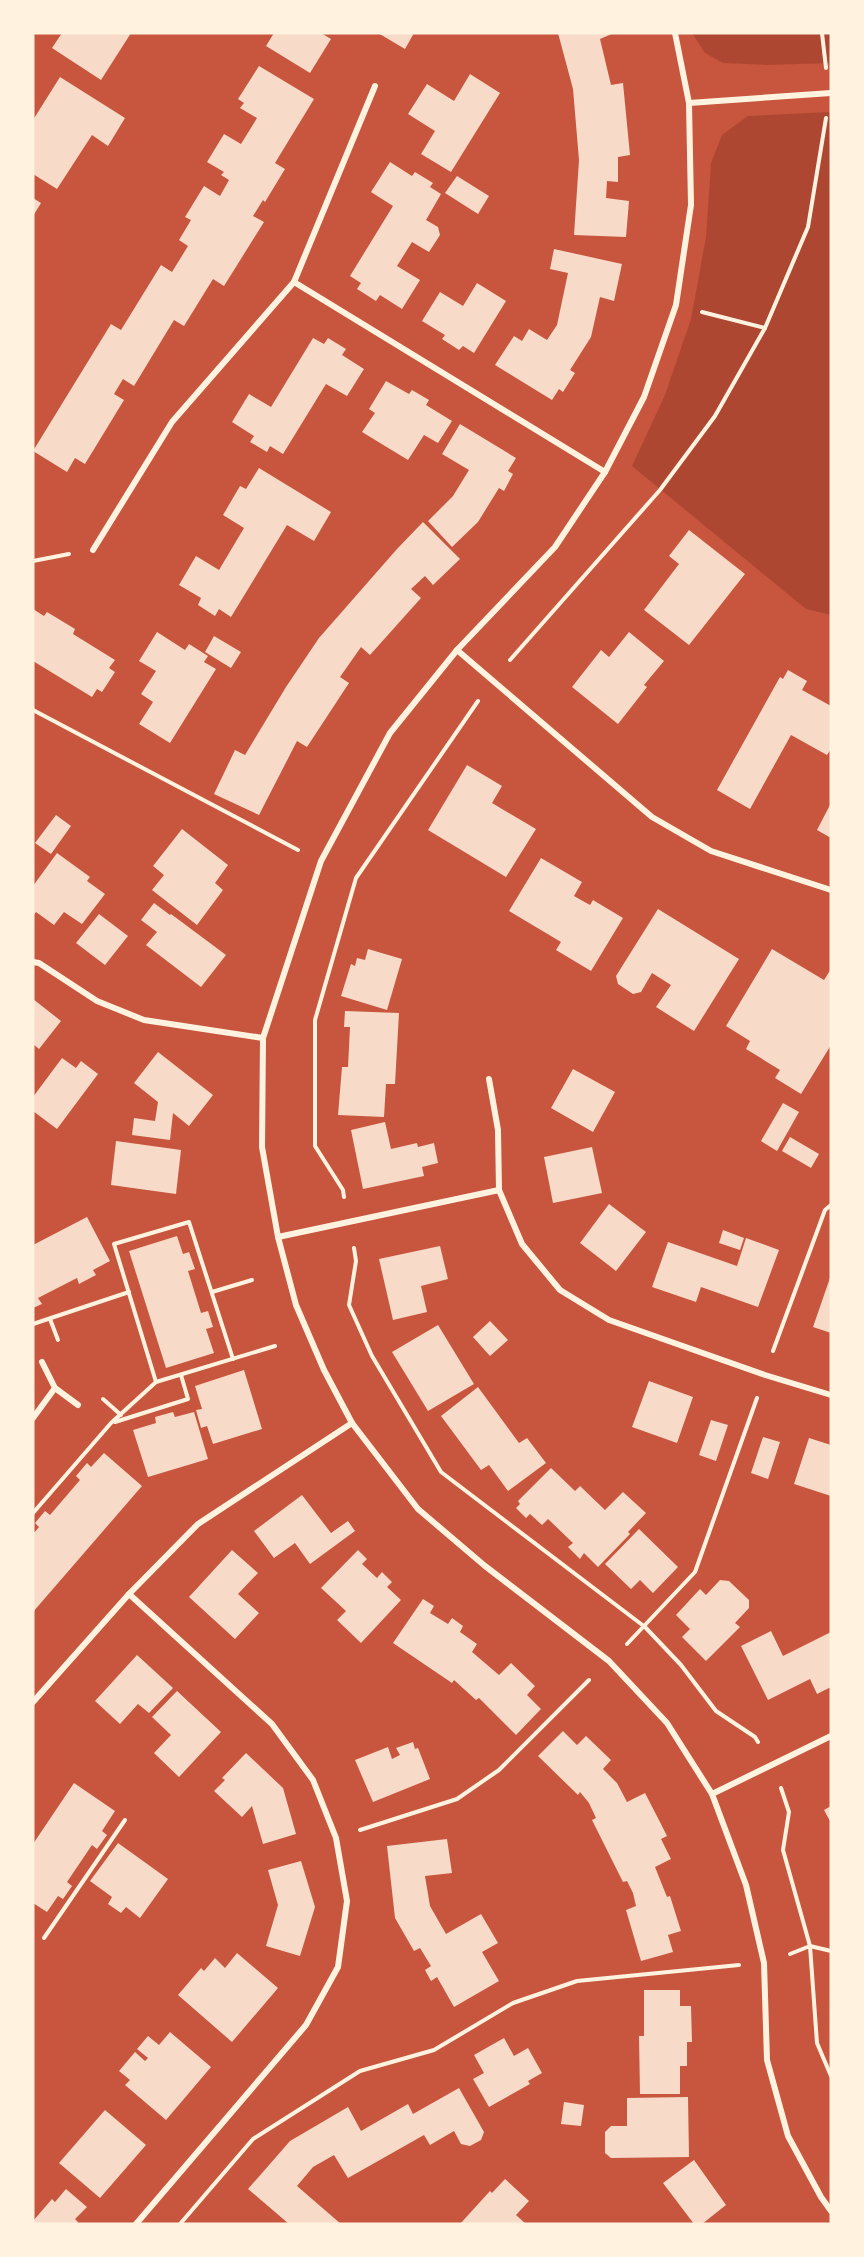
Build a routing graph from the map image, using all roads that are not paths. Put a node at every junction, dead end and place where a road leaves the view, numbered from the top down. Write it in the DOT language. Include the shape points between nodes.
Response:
graph roads {
  1 [pos="675,33"];
  2 [pos="375,86"];
  3 [pos="829,93"];
  4 [pos="689,103"];
  5 [pos="294,282"];
  6 [pos="605,472"];
  7 [pos="93,550"];
  8 [pos="457,650"];
  9 [pos="831,890"];
  10 [pos="33,962"];
  11 [pos="263,1038"];
  12 [pos="489,1079"];
  13 [pos="499,1190"];
  14 [pos="278,1237"];
  15 [pos="42,1362"];
  16 [pos="56,1388"];
  17 [pos="831,1395"];
  18 [pos="78,1405"];
  19 [pos="33,1418"];
  20 [pos="352,1423"];
  21 [pos="129,1594"];
  22 [pos="33,1702"];
  23 [pos="831,1736"];
  24 [pos="712,1794"];
  25 [pos="831,2211"];
  26 [pos="136,2224"];
  1 -- 4 [label="street"];
  2 -- 5 [label="street"];
  3 -- 4 [label="street"];
  4 -- 6 [label="street" via="691,205 676,305 644,397"];
  5 -- 6 [label="street"];
  5 -- 7 [label="street" via="172,422"];
  6 -- 8 [label="street" via="555,548"];
  8 -- 9 [label="street" via="652,816 711,850"];
  8 -- 11 [label="street" via="390,733 321,861"];
  10 -- 11 [label="street" via="98,1001 144,1020"];
  11 -- 14 [label="street" via="262,1147"];
  12 -- 13 [label="street" via="498,1130"];
  13 -- 14 [label="street"];
  13 -- 17 [label="street" via="522,1244 560,1290 609,1320"];
  14 -- 20 [label="street" via="296,1305"];
  15 -- 16 [label="street"];
  16 -- 18 [label="street"];
  16 -- 19 [label="street"];
  20 -- 21 [label="street" via="198,1524"];
  20 -- 24 [label="street" via="418,1509 485,1566 609,1660 667,1723"];
  21 -- 22 [label="street"];
  21 -- 26 [label="street" via="272,1724 313,1780 336,1838 347,1901 338,1966 306,2025"];
  23 -- 24 [label="street"];
  24 -- 25 [label="street" via="746,1885 764,1963 767,2060 788,2136"];
}
